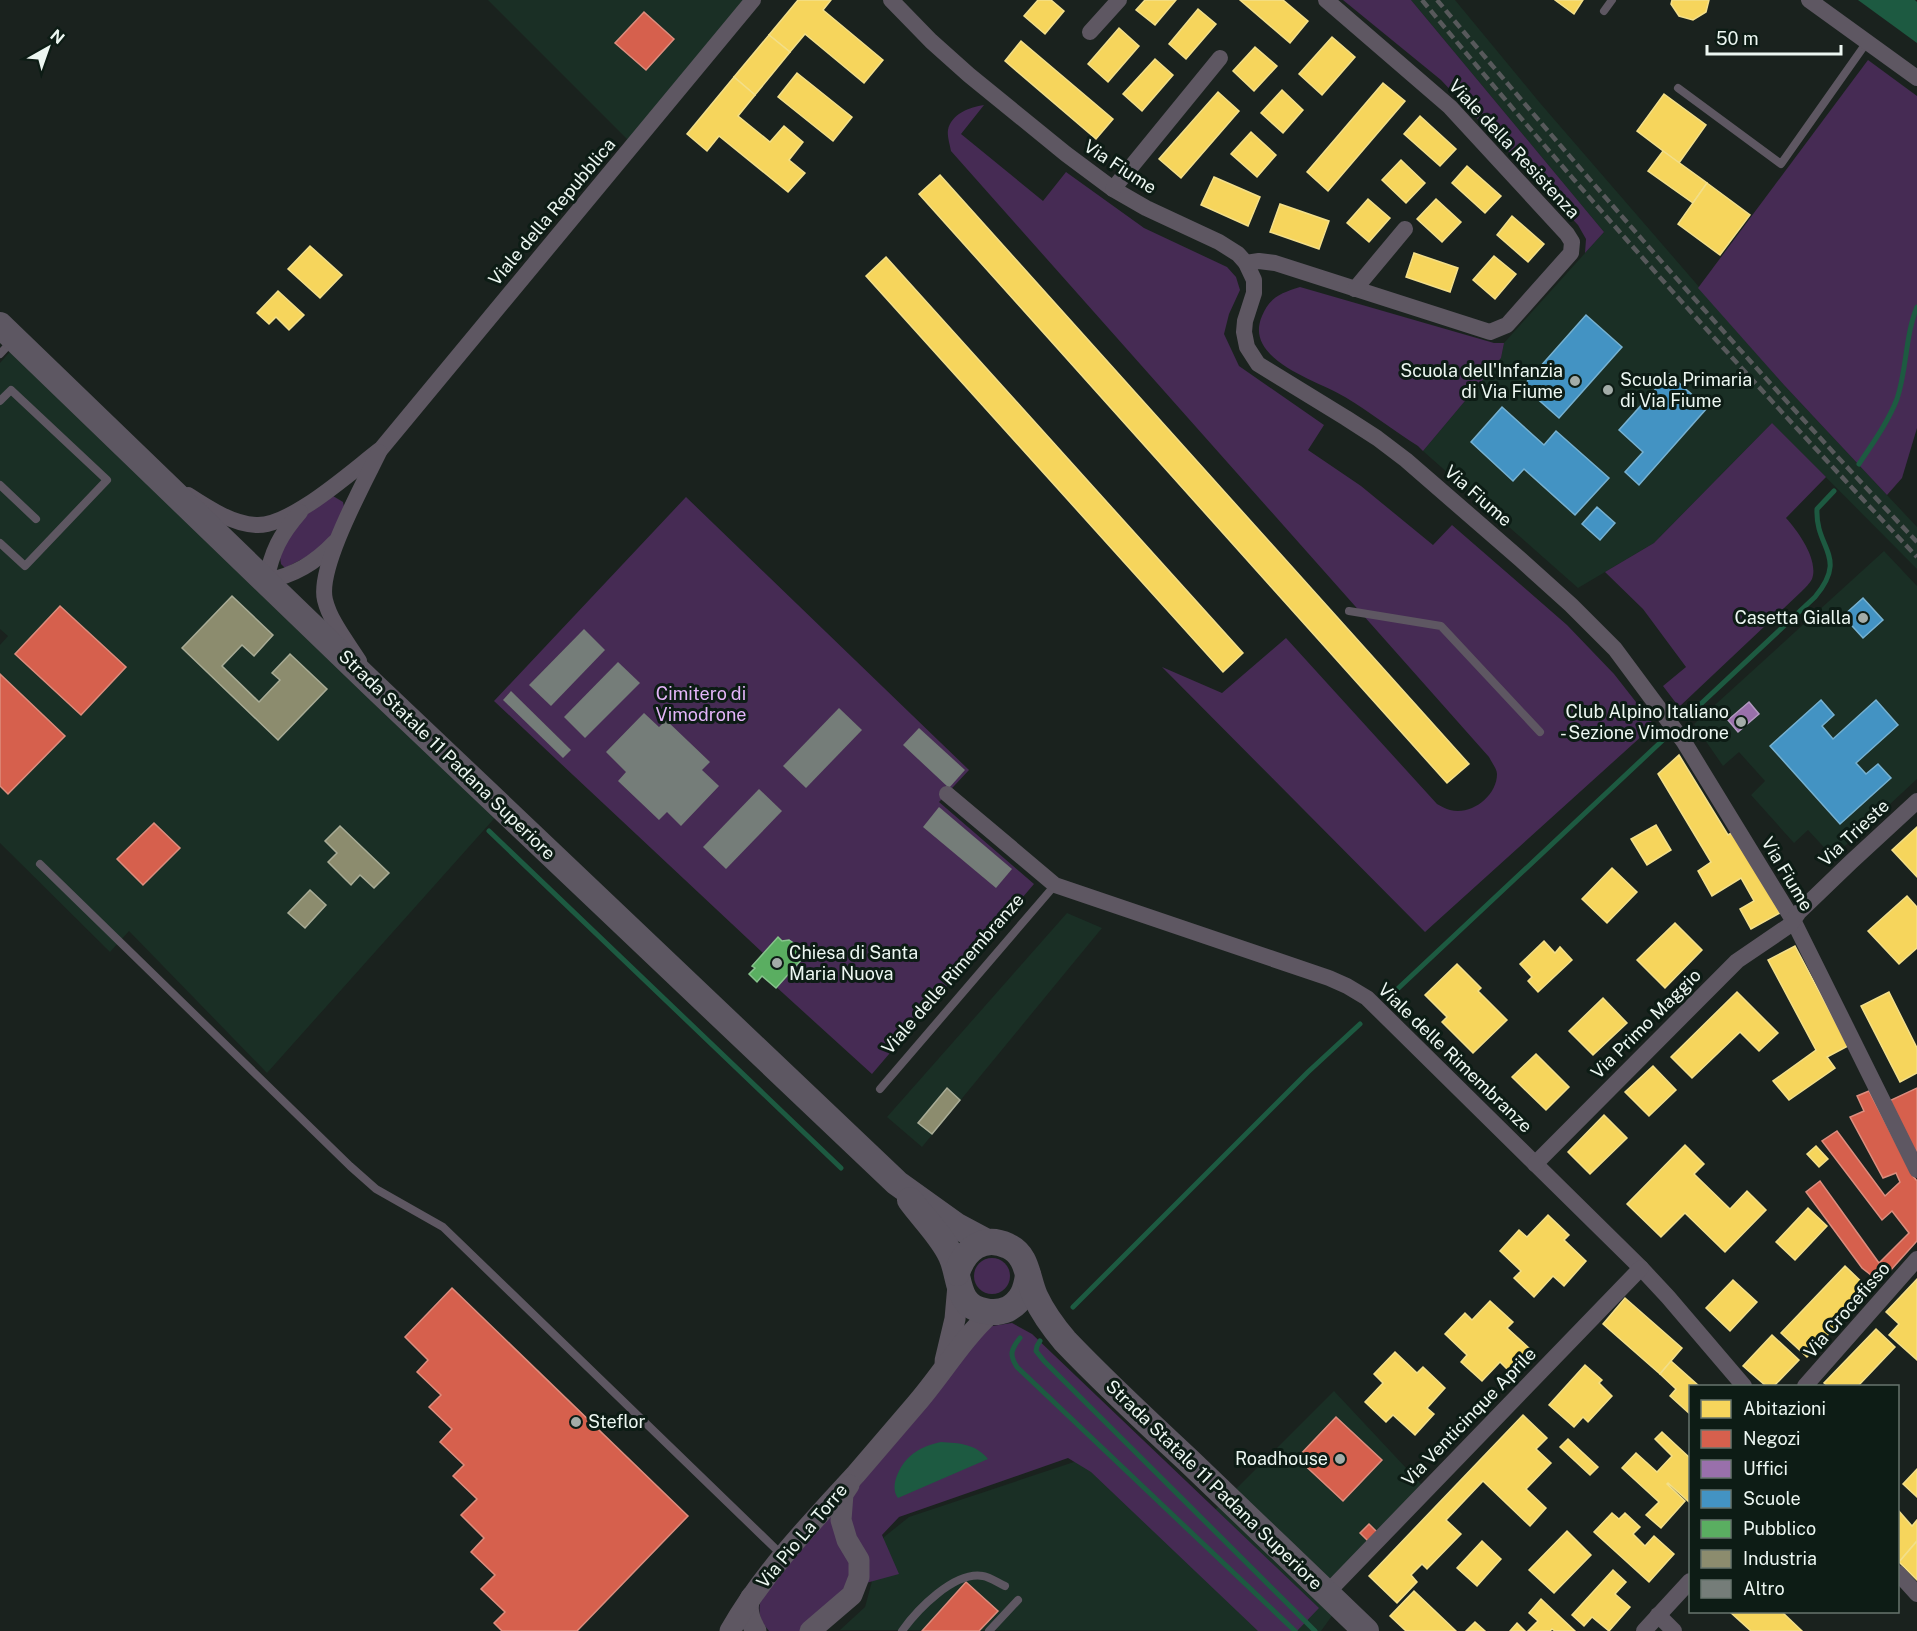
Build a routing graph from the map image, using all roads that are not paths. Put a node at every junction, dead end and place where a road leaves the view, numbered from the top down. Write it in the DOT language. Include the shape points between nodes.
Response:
graph roads {
  1 [pos="753,0"];
  2 [pos="891,0"];
  3 [pos="1119,0"];
  4 [pos="1326,0"];
  5 [pos="1612,0"];
  6 [pos="1809,0"];
  7 [pos="1604,11"];
  8 [pos="1090,32"];
  9 [pos="1867,42"];
  10 [pos="1220,58"];
  11 [pos="1917,78"];
  12 [pos="1678,88"];
  13 [pos="1113,189"];
  14 [pos="1405,229"];
  15 [pos="1246,263"];
  16 [pos="1355,289"];
  17 [pos="5,339"];
  18 [pos="0,401"];
  19 [pos="381,448"];
  20 [pos="153,472"];
  21 [pos="0,485"];
  22 [pos="327,490"];
  23 [pos="305,507"];
  24 [pos="350,513"];
  25 [pos="36,519"];
  26 [pos="339,538"];
  27 [pos="0,543"];
  28 [pos="266,581"];
  29 [pos="1349,611"];
  30 [pos="375,687"];
  31 [pos="1540,732"];
  32 [pos="947,794"];
  33 [pos="1917,801"];
  34 [pos="40,864"];
  35 [pos="1055,885"];
  36 [pos="1793,920"];
  37 [pos="880,1089"];
  38 [pos="1535,1164"];
  39 [pos="1917,1170"];
  40 [pos="897,1183"];
  41 [pos="987,1242"];
  42 [pos="1917,1259"];
  43 [pos="1641,1268"];
  44 [pos="1028,1275"];
  45 [pos="958,1279"];
  46 [pos="998,1312"];
  47 [pos="1064,1339"];
  48 [pos="943,1369"];
  49 [pos="1743,1385"];
  50 [pos="1806,1385"];
  51 [pos="854,1476"];
  52 [pos="784,1556"];
  53 [pos="1899,1574"];
  54 [pos="1689,1582"];
  55 [pos="1005,1586"];
  56 [pos="1327,1593"];
  57 [pos="1917,1594"];
  58 [pos="751,1597"];
  59 [pos="1018,1600"];
  60 [pos="1658,1615"];
  61 [pos="818,1626"];
  62 [pos="730,1631"];
  63 [pos="756,1631"];
  64 [pos="902,1631"];
  65 [pos="989,1631"];
  66 [pos="1366,1631"];
  67 [pos="1644,1631"];
  68 [pos="1674,1631"];
  1 -- 19 [label="street, Viale della Repubblica"];
  2 -- 13 [label="street, Via Fiume" via="983,87"];
  3 -- 8 [label="street"];
  4 -- 16 [label="street, Viale della Resistenza" via="1450,107 1572,242 1565,261 1508,325 1496,331 1482,330"];
  5 -- 7 [label="lane"];
  6 -- 9 [label="street"];
  9 -- 11 [label="street"];
  9 -- 12 [label="lane" via="1781,164"];
  10 -- 13 [label="street"];
  13 -- 15 [label="street, Via Fiume" via="1226,246"];
  14 -- 16 [label="street"];
  15 -- 16 [label="street, Viale della Resistenza" via="1275,263"];
  15 -- 36 [label="street, Via Fiume" via="1255,284 1245,337 1258,364 1406,460 1615,649 1684,742"];
  17 -- 20 [label="main road, Strada Statale 11 Padana Superiore"];
  18 -- 27 [label="lane" via="11,390 107,480 25,566"];
  19 -- 22 [label="street, Viale della Repubblica"];
  19 -- 24 [label="street, Viale della Repubblica"];
  20 -- 23 [label="street, Viale della Repubblica" via="210,508 248,524 270,523"];
  20 -- 28 [label="main road, Strada Statale 11 Padana Superiore"];
  21 -- 25 [label="lane"];
  22 -- 23 [label="street, Viale della Repubblica"];
  22 -- 24 [label="street" via="342,497"];
  23 -- 28 [label="street, Viale della Repubblica" via="277,544"];
  24 -- 26 [label="street, Viale della Repubblica"];
  26 -- 28 [label="street, Viale della Repubblica" via="308,566"];
  26 -- 30 [label="street, Viale della Repubblica" via="325,579 325,600"];
  28 -- 30 [label="main road, Strada Statale 11 Padana Superiore"];
  29 -- 31 [label="lane" via="1441,626"];
  30 -- 40 [label="main road, Strada Statale 11 Padana Superiore"];
  32 -- 35 [label="street, Viale delle Rimembranze"];
  33 -- 36 [label="street, Via Trieste"];
  34 -- 52 [label="lane" via="350,1166 376,1189 443,1227"];
  35 -- 37 [label="lane, Viale delle Rimembranze"];
  35 -- 38 [label="street, Viale delle Rimembranze" via="1354,989"];
  36 -- 38 [label="street, Via Primo Maggio" via="1737,961"];
  36 -- 39 [label="street, Via Fiume"];
  38 -- 43 [label="street, Viale delle Rimembranze"];
  40 -- 41 [label="main road, Strada Statale 11 Padana Superiore" via="957,1226"];
  40 -- 45 [label="main road, Strada Statale 11 Padana Superiore" via="951,1255"];
  41 -- 44 [label="main road, Strada Statale 11 Padana Superiore" via="1010,1246 1025,1263"];
  41 -- 45 [label="main road" via="967,1252 960,1262"];
  42 -- 50 [label="street, Via Crocefisso"];
  43 -- 49 [label="street, Viale delle Rimembranze"];
  43 -- 56 [label="street, Via Venticinque Aprile"];
  44 -- 46 [label="main road" via="1022,1297"];
  44 -- 47 [label="main road, Strada Statale 11 Padana Superiore" via="1042,1309"];
  45 -- 46 [label="main road, Strada Statale 11 Padana Superiore" via="962,1296 970,1305"];
  45 -- 48 [label="street, Via Pio La Torre" via="955,1319"];
  46 -- 47 [label="main road, Strada Statale 11 Padana Superiore" via="1014,1313"];
  46 -- 48 [label="street, Via Pio La Torre" via="972,1332"];
  47 -- 56 [label="main road, Strada Statale 11 Padana Superiore"];
  48 -- 51 [label="street, Via Pio La Torre"];
  51 -- 52 [label="street, Via Pio La Torre"];
  51 -- 61 [label="street, Via Pio La Torre" via="843,1494 841,1520 859,1560 859,1577 852,1595"];
  52 -- 58 [label="street, Via Pio La Torre"];
  53 -- 57 [label="street"];
  54 -- 60 [label="street"];
  55 -- 64 [label="lane" via="982,1575 964,1578 924,1605"];
  56 -- 66 [label="main road, Strada Statale 11 Padana Superiore"];
  58 -- 62 [label="street, Via Pio La Torre"];
  58 -- 63 [label="street, Via Pio La Torre" via="749,1616"];
  59 -- 65 [label="lane"];
  60 -- 67 [label="street"];
  60 -- 68 [label="street"];
}
